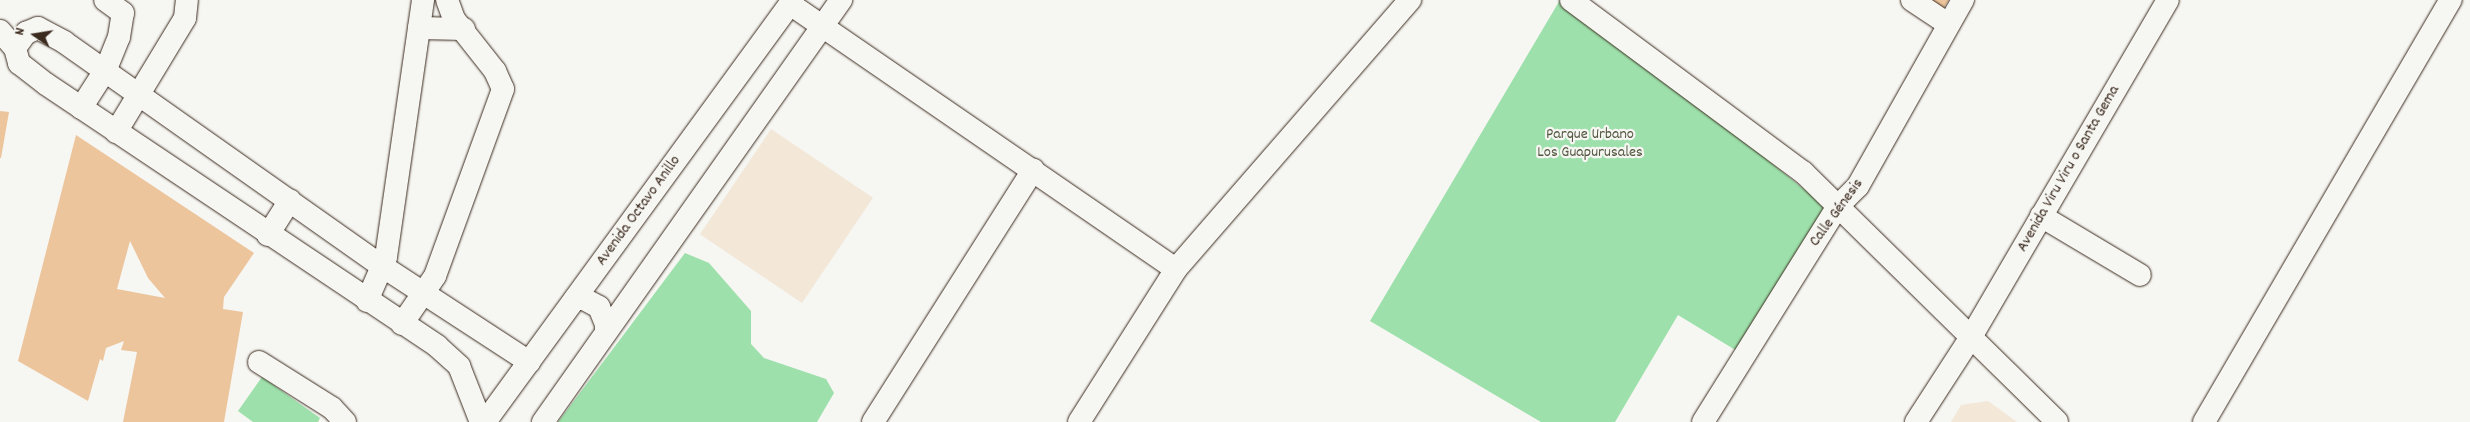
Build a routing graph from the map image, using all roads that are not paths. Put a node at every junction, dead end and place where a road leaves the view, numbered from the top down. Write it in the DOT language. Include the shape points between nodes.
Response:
graph roads {
  1 [pos="105,0"];
  2 [pos="187,0"];
  3 [pos="423,0"];
  4 [pos="447,0"];
  5 [pos="841,0"];
  6 [pos="1410,0"];
  7 [pos="1571,0"];
  8 [pos="1912,0"];
  9 [pos="1963,0"];
  10 [pos="2168,0"];
  11 [pos="2451,0"];
  12 [pos="791,2"];
  13 [pos="1948,24"];
  14 [pos="419,28"];
  15 [pos="822,28"];
  16 [pos="464,29"];
  17 [pos="0,31"];
  18 [pos="14,48"];
  19 [pos="106,69"];
  20 [pos="140,93"];
  21 [pos="81,108"];
  22 [pos="116,132"];
  23 [pos="1033,170"];
  24 [pos="290,200"];
  25 [pos="1838,206"];
  26 [pos="2041,216"];
  27 [pos="268,235"];
  28 [pos="382,266"];
  29 [pos="1176,269"];
  30 [pos="2140,275"];
  31 [pos="424,292"];
  32 [pos="575,299"];
  33 [pos="367,301"];
  34 [pos="402,324"];
  35 [pos="606,332"];
  36 [pos="1971,337"];
  37 [pos="258,362"];
  38 [pos="529,362"];
  39 [pos="345,422"];
  40 [pos="481,422"];
  41 [pos="485,422"];
  42 [pos="543,422"];
  43 [pos="873,422"];
  44 [pos="1079,422"];
  45 [pos="1703,422"];
  46 [pos="1916,422"];
  47 [pos="2057,422"];
  48 [pos="2204,422"];
  1 -- 19 [label="street" via="123,13 119,37"];
  2 -- 20 [label="street" via="185,18"];
  3 -- 14 [label="street"];
  4 -- 16 [label="street" via="454,19"];
  5 -- 15 [label="street"];
  6 -- 29 [label="street"];
  7 -- 25 [label="street" via="1804,172"];
  8 -- 13 [label="street"];
  9 -- 13 [label="street, Calle Génesis"];
  10 -- 26 [label="street, Avenida Viru Viru o Santa Gema"];
  11 -- 48 [label="street"];
  12 -- 15 [label="street"];
  12 -- 32 [label="street, Avenida Octavo Anillo"];
  13 -- 25 [label="street, Calle Génesis" via="1858,186"];
  14 -- 16 [label="street"];
  14 -- 28 [label="street"];
  15 -- 23 [label="street"];
  15 -- 35 [label="street"];
  16 -- 31 [label="street" via="495,71 503,89 435,276"];
  17 -- 18 [label="street"];
  18 -- 19 [label="street" via="26,33 38,28"];
  18 -- 21 [label="street" via="19,63"];
  19 -- 20 [label="street"];
  19 -- 21 [label="street"];
  20 -- 22 [label="street"];
  20 -- 24 [label="street"];
  21 -- 22 [label="street"];
  22 -- 27 [label="street"];
  23 -- 29 [label="street"];
  23 -- 43 [label="street"];
  24 -- 27 [label="street"];
  24 -- 28 [label="street"];
  25 -- 36 [label="street"];
  25 -- 45 [label="street, Calle Génesis"];
  26 -- 30 [label="street"];
  26 -- 36 [label="street, Avenida Viru Viru o Santa Gema"];
  27 -- 33 [label="street"];
  28 -- 31 [label="street"];
  28 -- 33 [label="street"];
  29 -- 44 [label="street"];
  31 -- 34 [label="street"];
  31 -- 38 [label="street"];
  32 -- 35 [label="street" via="584,299 599,307"];
  32 -- 38 [label="street, Avenida Octavo Anillo"];
  33 -- 34 [label="street"];
  34 -- 40 [label="street" via="437,346 459,366"];
  35 -- 42 [label="street"];
  36 -- 46 [label="street, Avenida Viru Viru o Santa Gema"];
  36 -- 47 [label="street"];
  37 -- 39 [label="street" via="332,408"];
  38 -- 41 [label="street, Avenida Octavo Anillo"];
}
